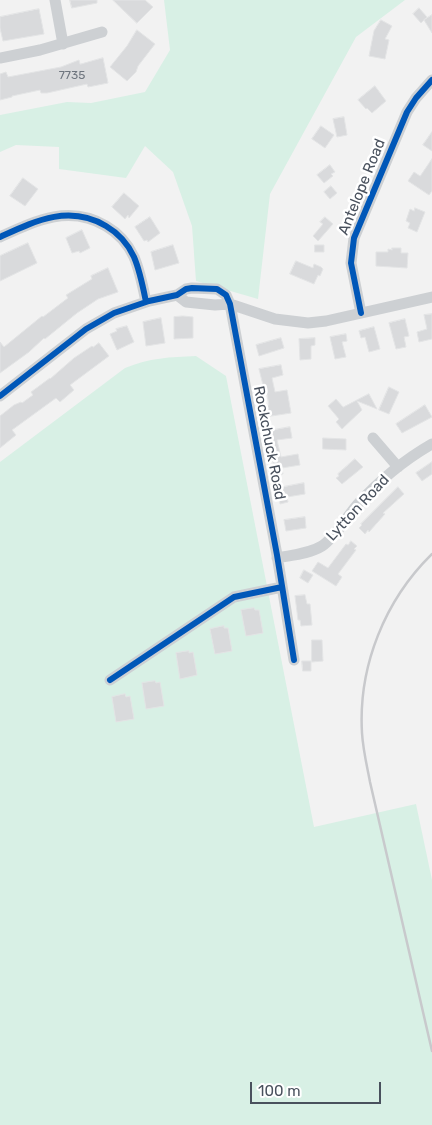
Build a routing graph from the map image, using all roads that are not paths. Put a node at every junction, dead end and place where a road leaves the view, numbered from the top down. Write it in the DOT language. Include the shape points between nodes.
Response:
graph roads {
  1 [pos="55,0"];
  2 [pos="102,32"];
  3 [pos="63,44"];
  4 [pos="0,58"];
  5 [pos="432,80"];
  6 [pos="0,237"];
  7 [pos="432,297"];
  8 [pos="146,302"];
  9 [pos="230,304"];
  10 [pos="361,314"];
  11 [pos="0,396"];
  12 [pos="373,438"];
  13 [pos="432,444"];
  14 [pos="398,467"];
  15 [pos="277,558"];
  16 [pos="282,587"];
  17 [pos="294,660"];
  18 [pos="110,680"];
  1 -- 3 [label="street"];
  2 -- 3 [label="street"];
  3 -- 4 [label="street"];
  5 -- 10 [label="street, Antelope Road" via="407,112 354,238 351,263"];
  6 -- 8 [label="street" via="60,214 97,221 110,228 128,246"];
  7 -- 10 [label="street"];
  8 -- 9 [label="street" via="177,296 186,302"];
  8 -- 11 [label="street" via="114,313 86,329"];
  9 -- 10 [label="street" via="291,322 326,321"];
  9 -- 15 [label="street, Rockchuck Road"];
  12 -- 14 [label="street"];
  13 -- 14 [label="street, Lytton Road"];
  14 -- 15 [label="street, Lytton Road" via="358,504 322,546"];
  15 -- 16 [label="street, Rockchuck Road"];
  16 -- 17 [label="street, Rockchuck Road"];
  16 -- 18 [label="street" via="234,597"];
}
